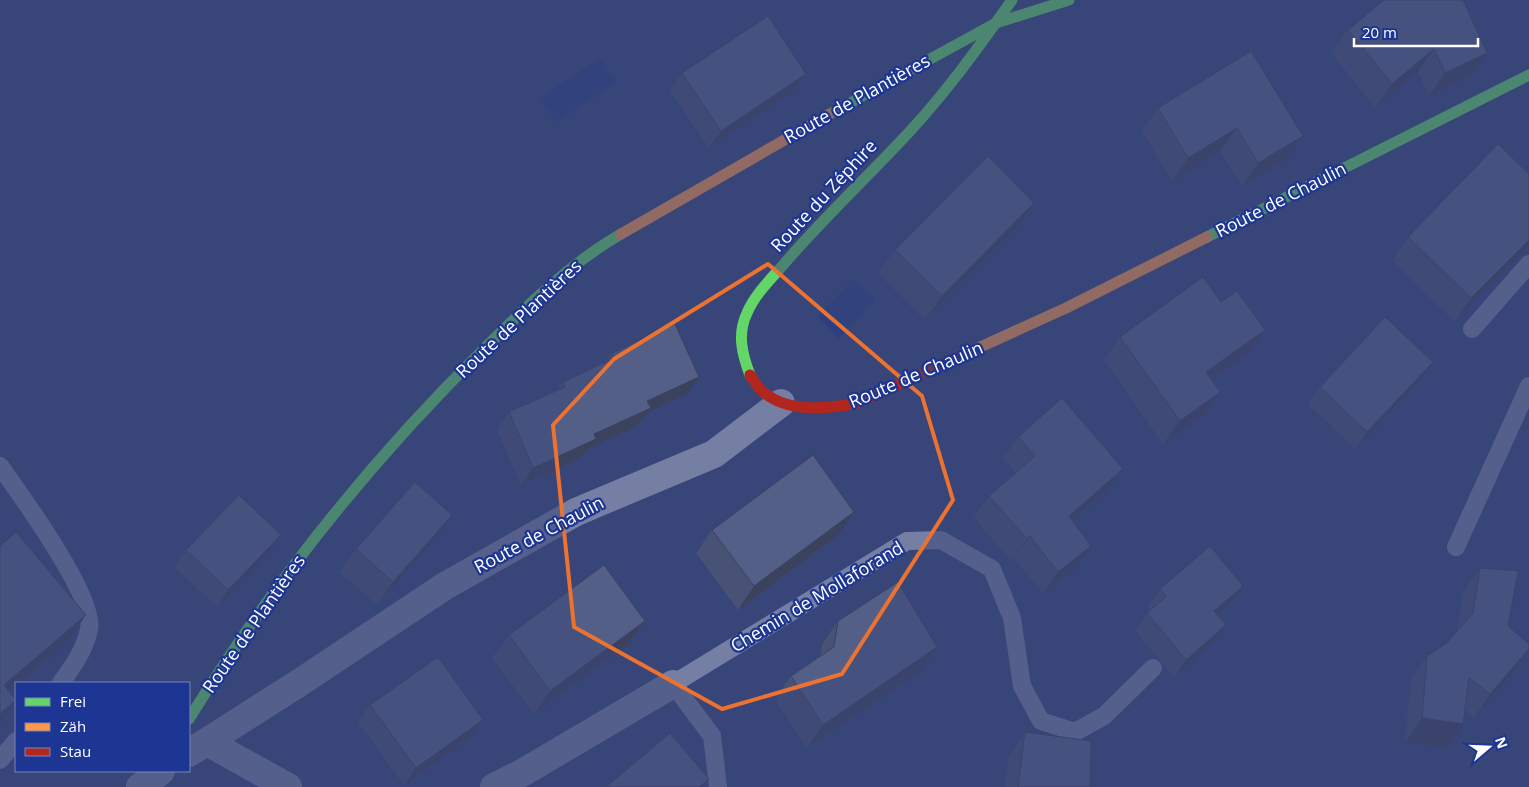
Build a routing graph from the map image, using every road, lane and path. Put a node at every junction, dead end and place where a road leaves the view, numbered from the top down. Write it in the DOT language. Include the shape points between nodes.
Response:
graph roads {
  1 [pos="1012,0"];
  2 [pos="1069,0"];
  3 [pos="996,23"];
  4 [pos="1529,75"];
  5 [pos="1529,264"];
  6 [pos="1472,329"];
  7 [pos="1529,386"];
  8 [pos="781,403"];
  9 [pos="0,466"];
  10 [pos="1456,547"];
  11 [pos="1153,668"];
  12 [pos="62,682"];
  13 [pos="673,684"];
  14 [pos="190,717"];
  15 [pos="15,742"];
  16 [pos="198,748"];
  17 [pos="0,760"];
  18 [pos="288,787"];
  19 [pos="494,787"];
  20 [pos="718,787"];
  1 -- 3 [label="street, Route du Zéphire"];
  2 -- 3 [label="street, Route de Plantières"];
  3 -- 8 [label="street, Route du Zéphire" via="933,106 811,232 755,298 741,330 745,365 765,394"];
  3 -- 14 [label="street, Route de Plantières" via="597,248 545,289 435,397 384,454 289,572"];
  4 -- 8 [label="street, Route de Chaulin" via="1066,308 858,403 815,409"];
  5 -- 6 [label="lane"];
  7 -- 10 [label="lane"];
  8 -- 16 [label="street, Route de Chaulin" via="714,454 576,512 445,586"];
  9 -- 12 [label="lane" via="47,532 83,598 90,627 81,654"];
  11 -- 13 [label="lane, Chemin de Mollaforand" via="1104,716 1075,732 1041,721 1022,686 1012,618 992,569 941,540 907,541"];
  13 -- 19 [label="street, Chemin de Mollaforand"];
  13 -- 20 [label="lane" via="712,736"];
  15 -- 17 [label="lane"];
  16 -- 18 [label="street"];
}
